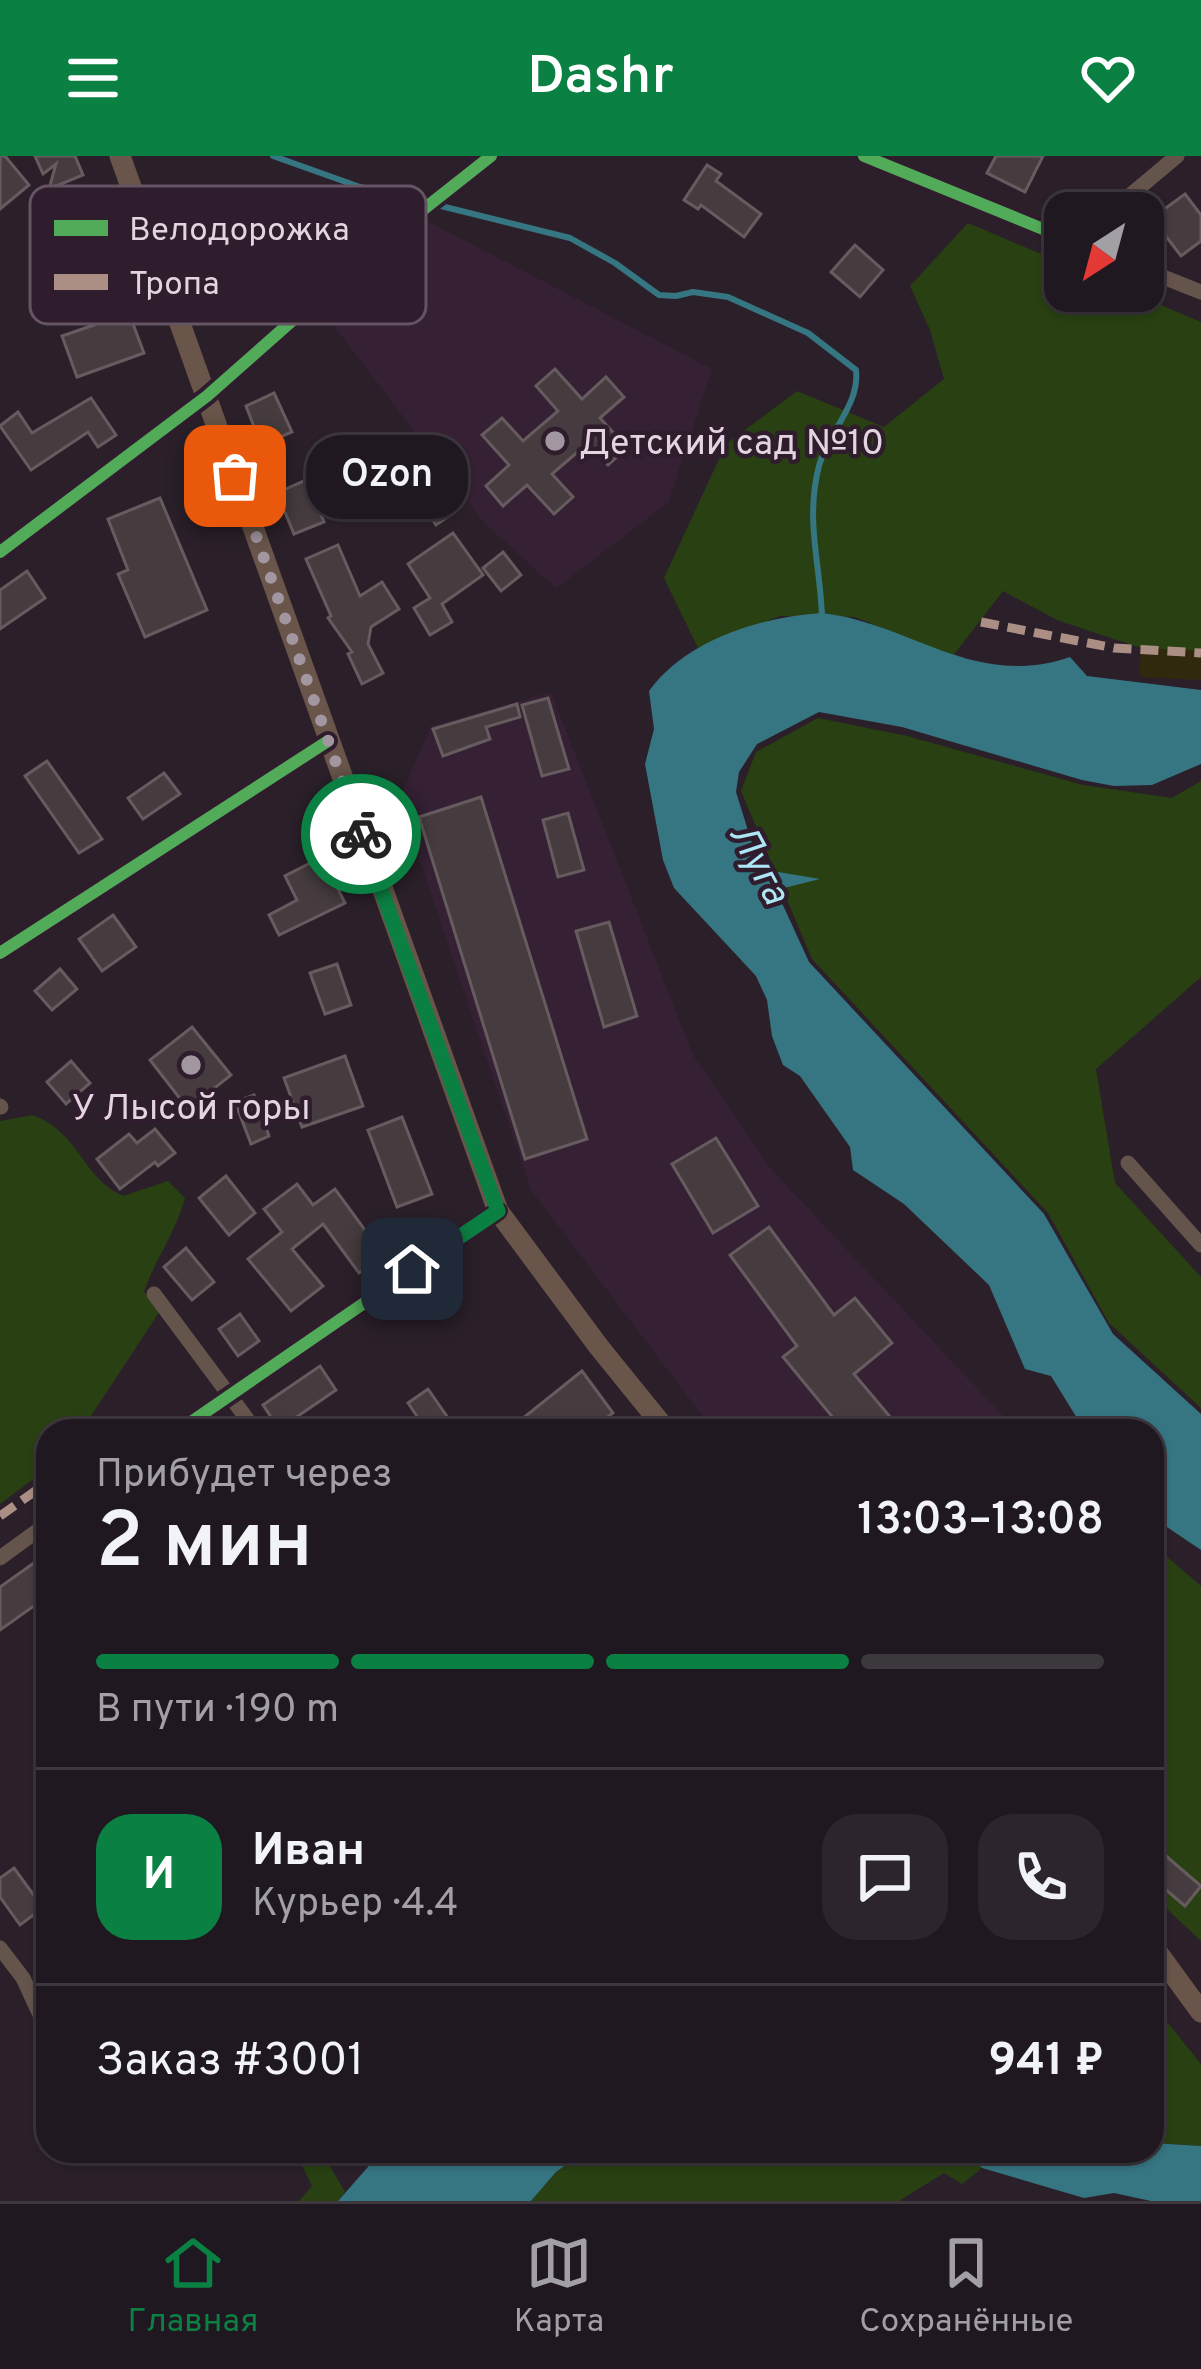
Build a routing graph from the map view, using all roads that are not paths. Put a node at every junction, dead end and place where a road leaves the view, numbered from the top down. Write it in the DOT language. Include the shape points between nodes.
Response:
graph roads {
  1 [pos="120,156"];
  2 [pos="491,156"];
  3 [pos="864,156"];
  4 [pos="1177,156"];
  5 [pos="131,186"];
  6 [pos="1134,192"];
  7 [pos="426,207"];
  8 [pos="1044,229"];
  9 [pos="1164,277"];
  10 [pos="1201,292"];
  11 [pos="181,324"];
  12 [pos="288,324"];
  13 [pos="207,396"];
  14 [pos="0,552"];
  15 [pos="328,741"];
  16 [pos="0,953"];
  17 [pos="1128,1163"];
  18 [pos="498,1211"];
  19 [pos="1201,1245"];
  20 [pos="154,1294"];
  21 [pos="230,1394"];
  22 [pos="195,1419"];
  23 [pos="248,1419"];
  24 [pos="658,1419"];
  25 [pos="36,1532"];
  26 [pos="0,1558"];
  27 [pos="0,1948"];
  28 [pos="1164,1961"];
  29 [pos="36,2006"];
  30 [pos="1201,2012"];
  1 -- 5 [label="main road"];
  2 -- 7 [label="street"];
  3 -- 8 [label="street"];
  4 -- 6 [label="street"];
  9 -- 10 [label="street"];
  11 -- 13 [label="main road"];
  12 -- 13 [label="street"];
  13 -- 14 [label="street"];
  13 -- 15 [label="main road"];
  15 -- 16 [label="street"];
  15 -- 18 [label="main road"];
  17 -- 19 [label="street"];
  18 -- 21 [label="street"];
  18 -- 24 [label="main road"];
  20 -- 21 [label="street"];
  21 -- 22 [label="street"];
  21 -- 23 [label="street"];
  25 -- 26 [label="street"];
  27 -- 29 [label="street"];
  28 -- 30 [label="main road"];
}
